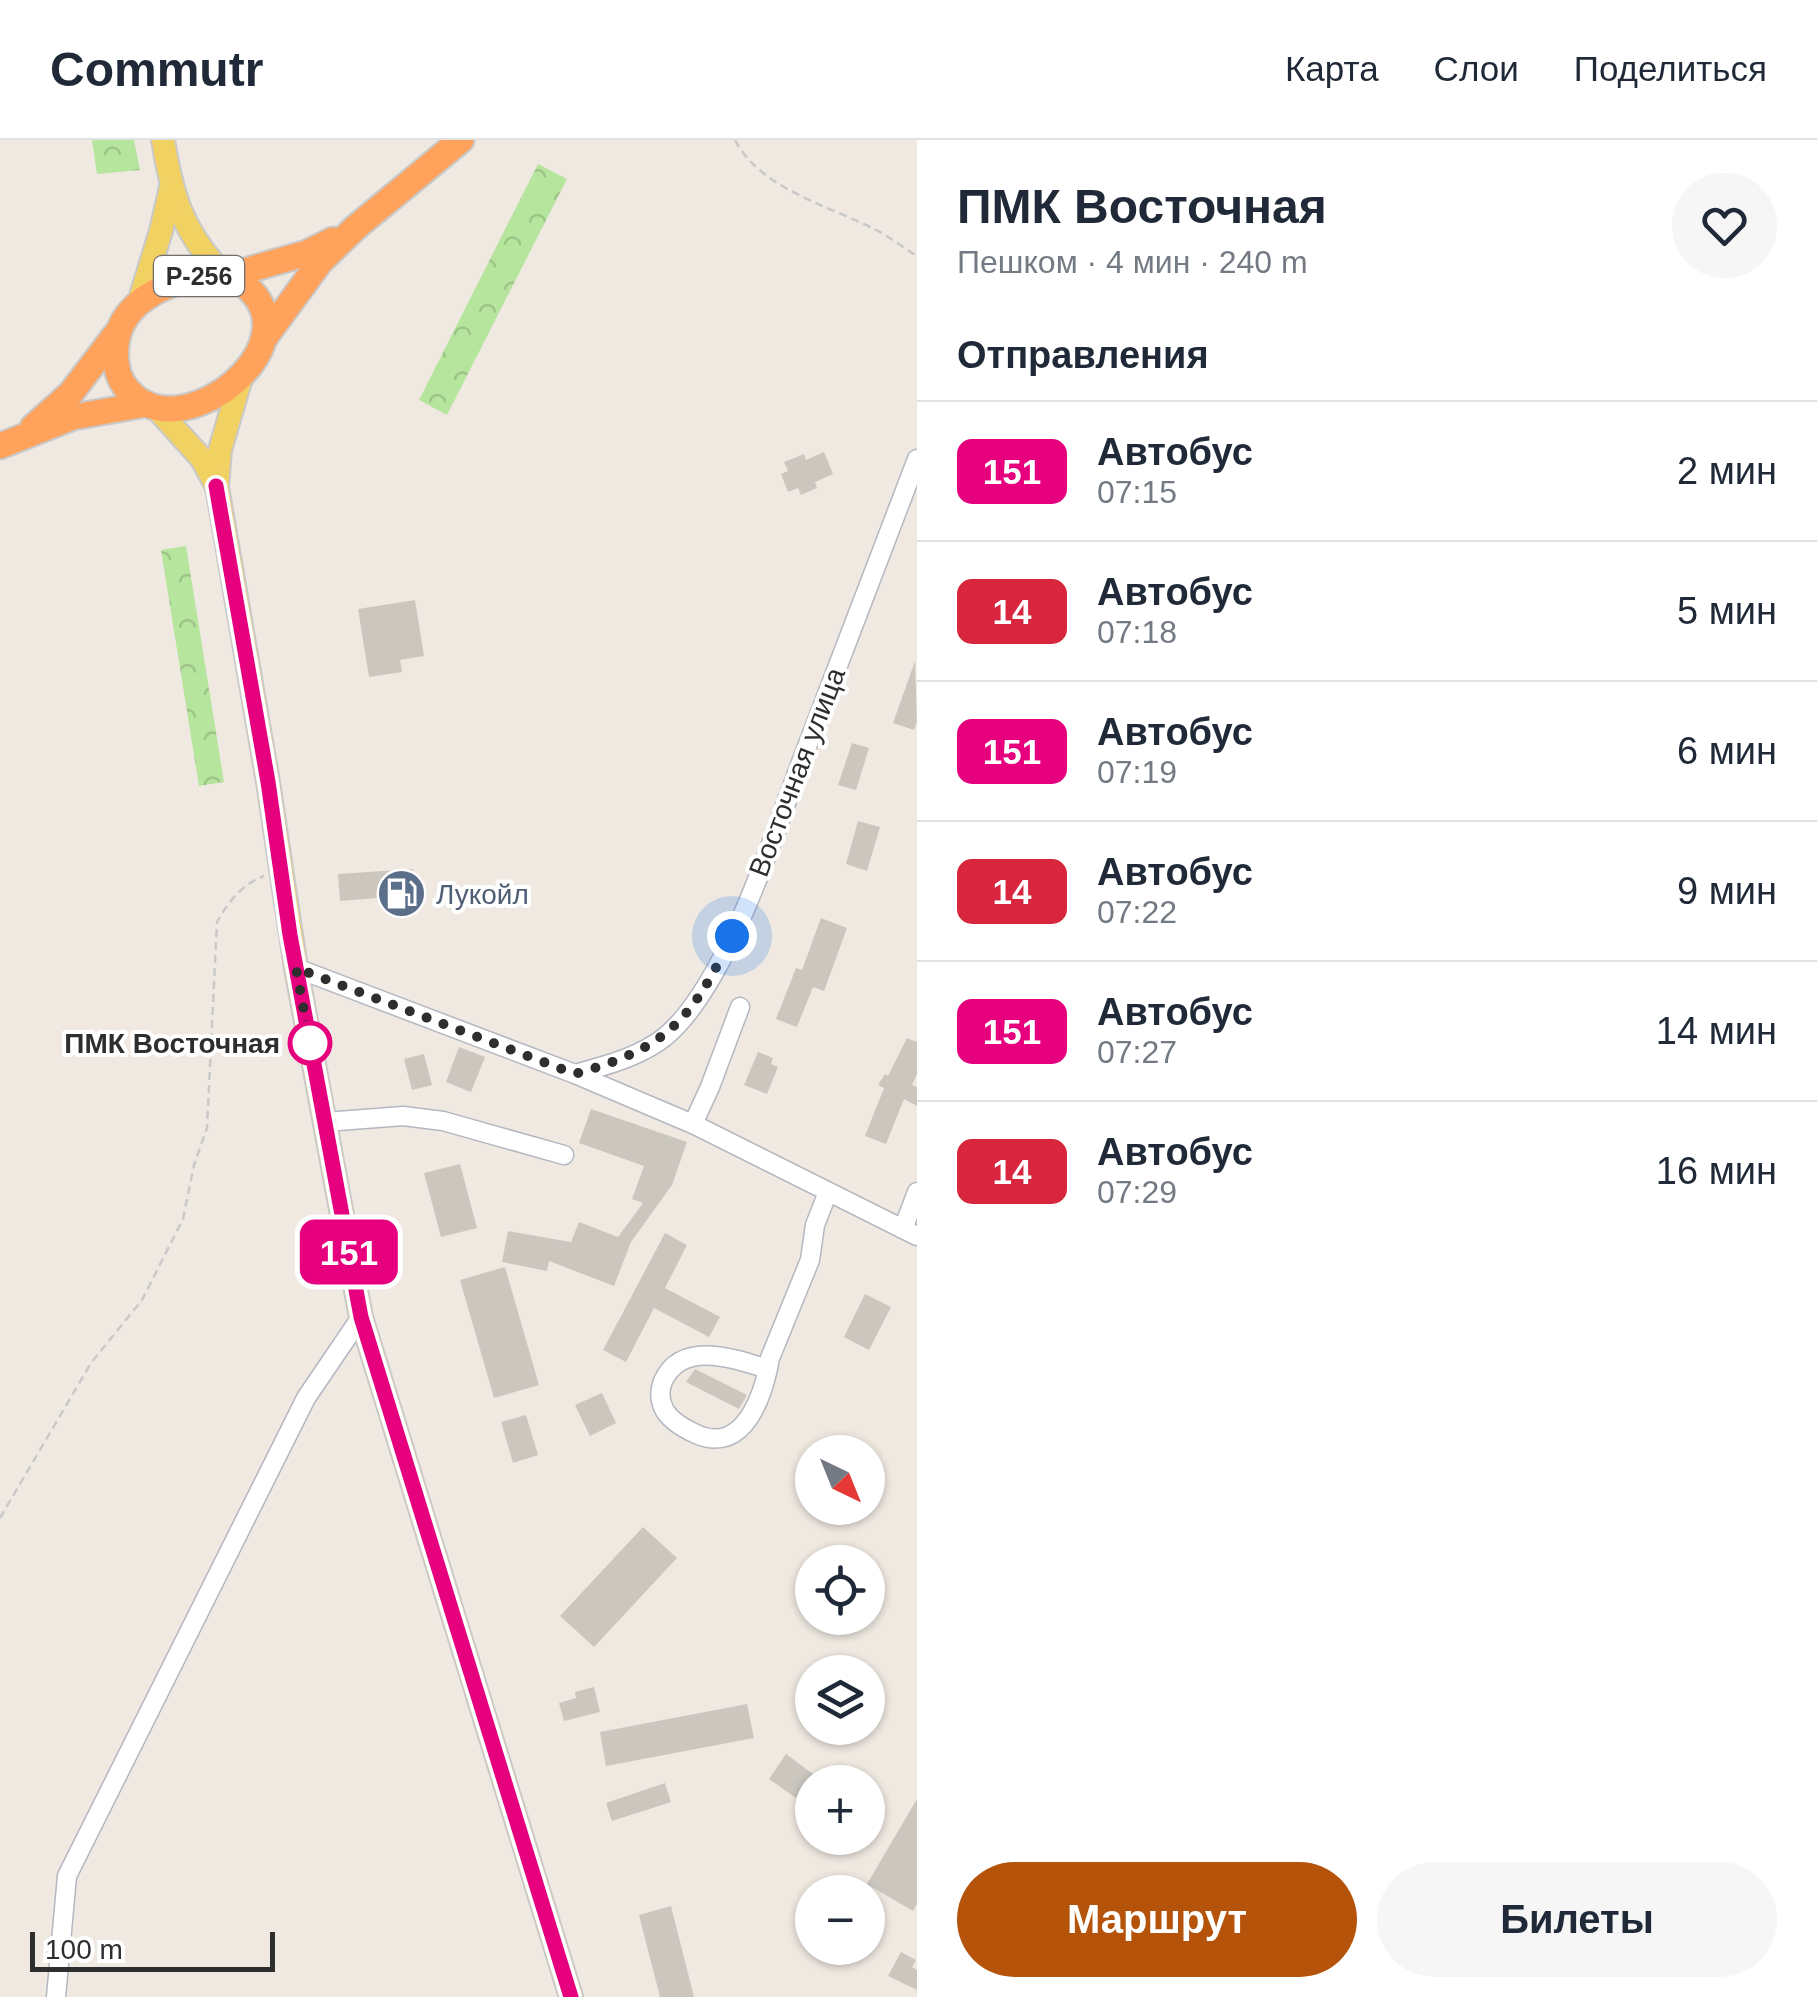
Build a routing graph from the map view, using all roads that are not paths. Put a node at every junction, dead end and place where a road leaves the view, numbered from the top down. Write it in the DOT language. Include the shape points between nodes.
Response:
graph roads {
  1 [pos="163,140"];
  2 [pos="461,140"];
  3 [pos="171,187"];
  4 [pos="355,228"];
  5 [pos="226,274"];
  6 [pos="139,302"];
  7 [pos="116,334"];
  8 [pos="264,340"];
  9 [pos="241,378"];
  10 [pos="151,406"];
  11 [pos="11,442"];
  12 [pos="917,459"];
  13 [pos="216,486"];
  14 [pos="296,968"];
  15 [pos="740,1008"];
  16 [pos="575,1074"];
  17 [pos="325,1122"];
  18 [pos="693,1124"];
  19 [pos="564,1156"];
  20 [pos="828,1192"];
  21 [pos="917,1192"];
  22 [pos="910,1232"];
  23 [pos="361,1317"];
  24 [pos="768,1369"];
  25 [pos="56,1997"];
  26 [pos="571,1997"];
  1 -- 3 [label="main road"];
  2 -- 4 [label="highway, Р-256"];
  3 -- 5 [label="main road" via="196,246"];
  3 -- 6 [label="main road"];
  4 -- 5 [label="highway, Р-256" via="307,253"];
  4 -- 8 [label="highway, Р-256" via="301,285"];
  5 -- 6 [label="highway, Р-256" via="184,278"];
  5 -- 8 [label="highway, Р-256" via="261,305"];
  6 -- 7 [label="highway, Р-256"];
  7 -- 10 [label="highway" via="118,376"];
  7 -- 11 [label="highway, Р-256" via="70,394"];
  8 -- 9 [label="highway, Р-256"];
  9 -- 10 [label="highway, Р-256" via="200,404"];
  9 -- 13 [label="main road"];
  10 -- 11 [label="highway, Р-256" via="73,417"];
  10 -- 13 [label="main road" via="202,459"];
  12 -- 16 [label="street, Восточная улица" via="768,851 716,969 666,1035 620,1061"];
  13 -- 14 [label="main road"];
  14 -- 16 [label="street"];
  14 -- 17 [label="main road"];
  15 -- 18 [label="street"];
  16 -- 18 [label="street"];
  17 -- 19 [label="street" via="444,1120"];
  17 -- 23 [label="main road"];
  18 -- 20 [label="street"];
  20 -- 22 [label="street"];
  20 -- 24 [label="street"];
  21 -- 22 [label="street"];
  23 -- 25 [label="street" via="306,1398 67,1876"];
  23 -- 26 [label="main road"];
  24 -- 24 [label="street" via="754,1414 718,1439 677,1424 660,1397 673,1367 694,1356 731,1357"];
}
